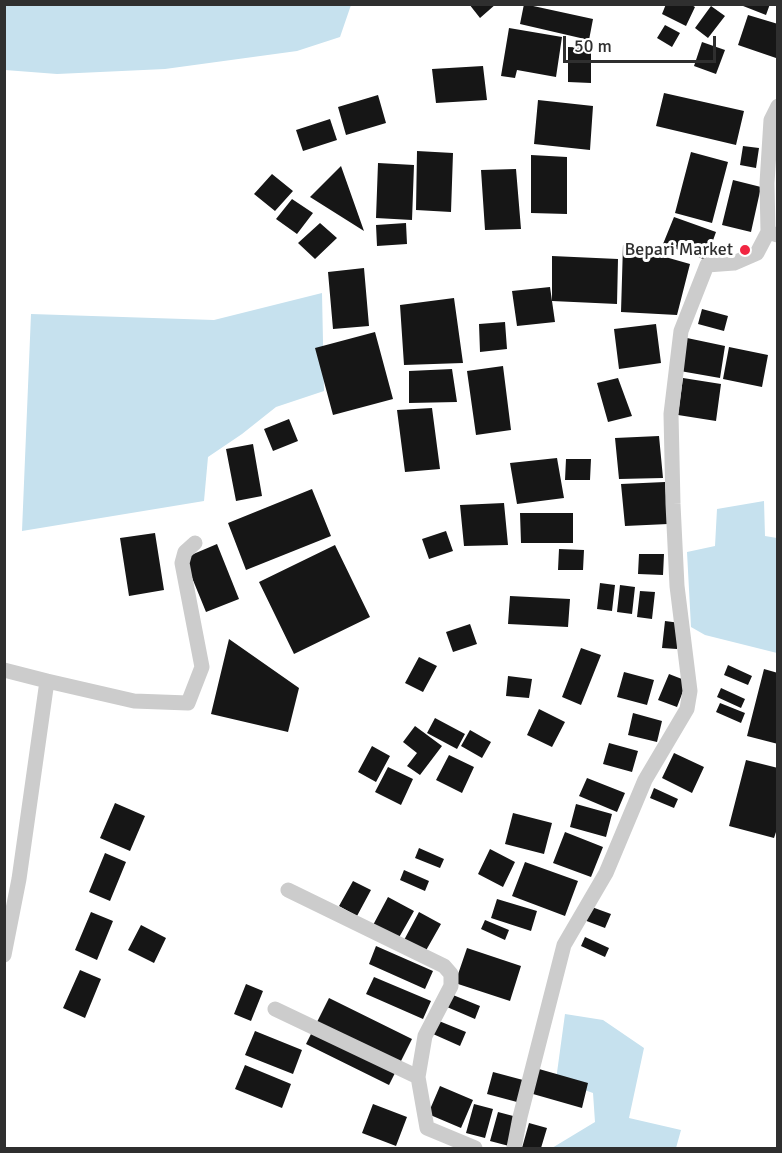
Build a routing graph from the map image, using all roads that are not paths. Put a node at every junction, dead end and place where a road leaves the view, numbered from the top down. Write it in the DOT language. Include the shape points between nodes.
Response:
graph roads {
  1 [pos="777,106"];
  2 [pos="773,234"];
  3 [pos="195,543"];
  4 [pos="4,670"];
  5 [pos="47,681"];
  6 [pos="288,890"];
  7 [pos="4,955"];
  8 [pos="275,1009"];
  9 [pos="418,1077"];
  10 [pos="475,1149"];
  11 [pos="514,1149"];
  1 -- 2 [label="street" via="771,120 767,183"];
  2 -- 11 [label="street" via="757,253 734,263 707,265 681,331 671,414 677,586 690,691 687,709 645,780 606,873 564,945"];
  3 -- 5 [label="street" via="185,552 182,563 202,668 188,703 134,701"];
  4 -- 5 [label="street"];
  5 -- 7 [label="street" via="19,879"];
  6 -- 9 [label="street" via="444,966 451,974 451,986 425,1036"];
  8 -- 9 [label="street"];
  9 -- 10 [label="street" via="426,1128"];
}
